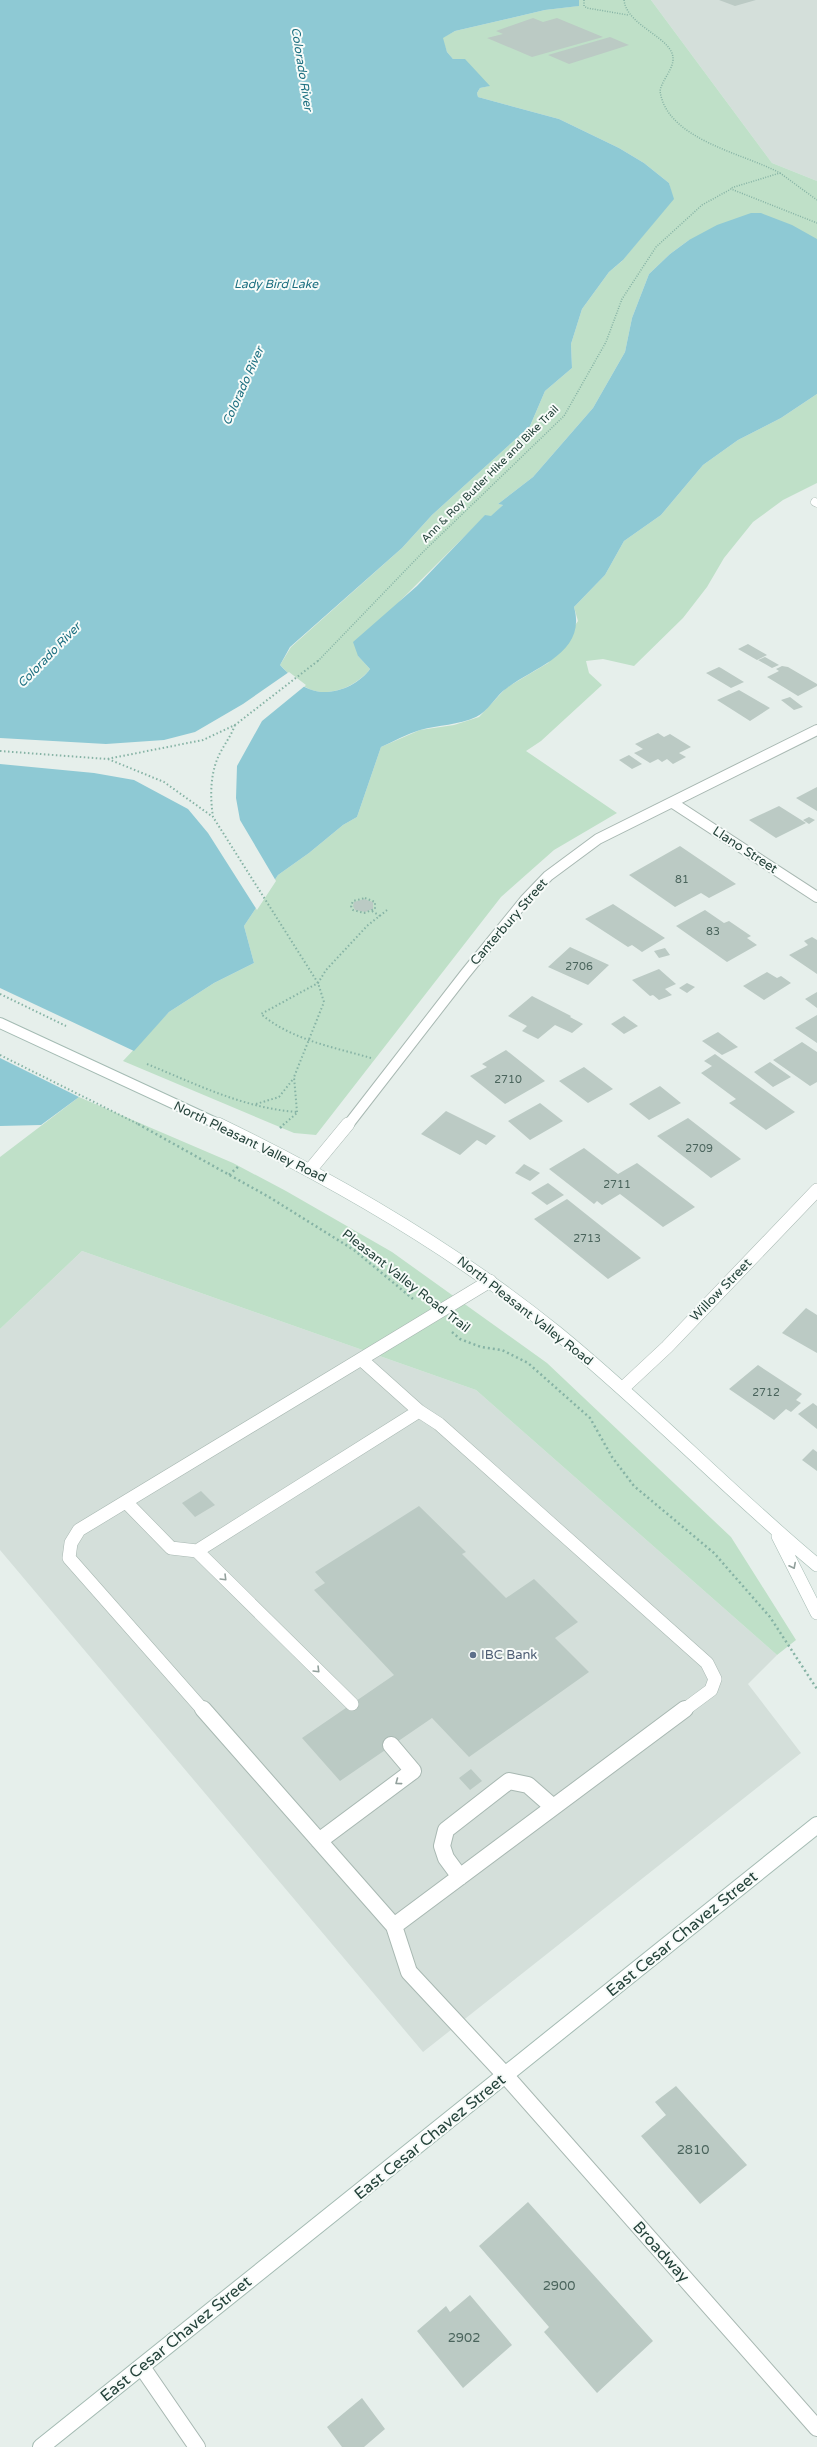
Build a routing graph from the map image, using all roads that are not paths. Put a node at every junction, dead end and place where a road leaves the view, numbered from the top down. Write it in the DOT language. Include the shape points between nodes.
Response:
graph roads {
  1 [pos="817,730"];
  2 [pos="673,802"];
  3 [pos="817,897"];
  4 [pos="0,1023"];
  5 [pos="310,1170"];
  6 [pos="817,1190"];
  7 [pos="490,1281"];
  8 [pos="362,1360"];
  9 [pos="623,1388"];
  10 [pos="419,1411"];
  11 [pos="126,1502"];
  12 [pos="775,1531"];
  13 [pos="197,1551"];
  14 [pos="817,1565"];
  15 [pos="817,1613"];
  16 [pos="352,1704"];
  17 [pos="391,1745"];
  18 [pos="553,1807"];
  19 [pos="817,1825"];
  20 [pos="320,1841"];
  21 [pos="460,1877"];
  22 [pos="394,1926"];
  23 [pos="506,2076"];
  24 [pos="142,2367"];
  25 [pos="817,2428"];
  26 [pos="41,2447"];
  27 [pos="197,2447"];
  1 -- 2 [label="main road, Canterbury Street"];
  2 -- 3 [label="main road, Llano Street"];
  2 -- 5 [label="main road, Canterbury Street" via="598,839 548,876 525,900 465,974"];
  4 -- 5 [label="main road, North Pleasant Valley Road"];
  5 -- 7 [label="main road, North Pleasant Valley Road" via="410,1227"];
  6 -- 9 [label="main road, Willow Street" via="667,1347"];
  7 -- 8 [label="main road"];
  7 -- 9 [label="main road, North Pleasant Valley Road"];
  8 -- 10 [label="main road"];
  8 -- 11 [label="main road"];
  9 -- 12 [label="main road, North Pleasant Valley Road"];
  10 -- 13 [label="main road"];
  10 -- 18 [label="main road" via="439,1424 707,1663 715,1679 711,1690"];
  11 -- 13 [label="main road" via="170,1548"];
  11 -- 20 [label="main road" via="79,1530 71,1543 69,1558"];
  12 -- 14 [label="main road, North Pleasant Valley Road"];
  12 -- 15 [label="main road, one-way"];
  13 -- 16 [label="main road, one-way"];
  17 -- 20 [label="main road, one-way" via="413,1771"];
  18 -- 21 [label="main road"];
  18 -- 21 [label="main road" via="531,1786 519,1780 509,1781 446,1830 442,1846 446,1858"];
  19 -- 23 [label="main road, East Cesar Chavez Street"];
  20 -- 22 [label="main road"];
  21 -- 22 [label="main road"];
  22 -- 23 [label="main road, Broadway" via="409,1972"];
  23 -- 24 [label="main road, East Cesar Chavez Street"];
  23 -- 25 [label="main road, Broadway"];
  24 -- 26 [label="main road, East Cesar Chavez Street"];
  24 -- 27 [label="main road"];
}
